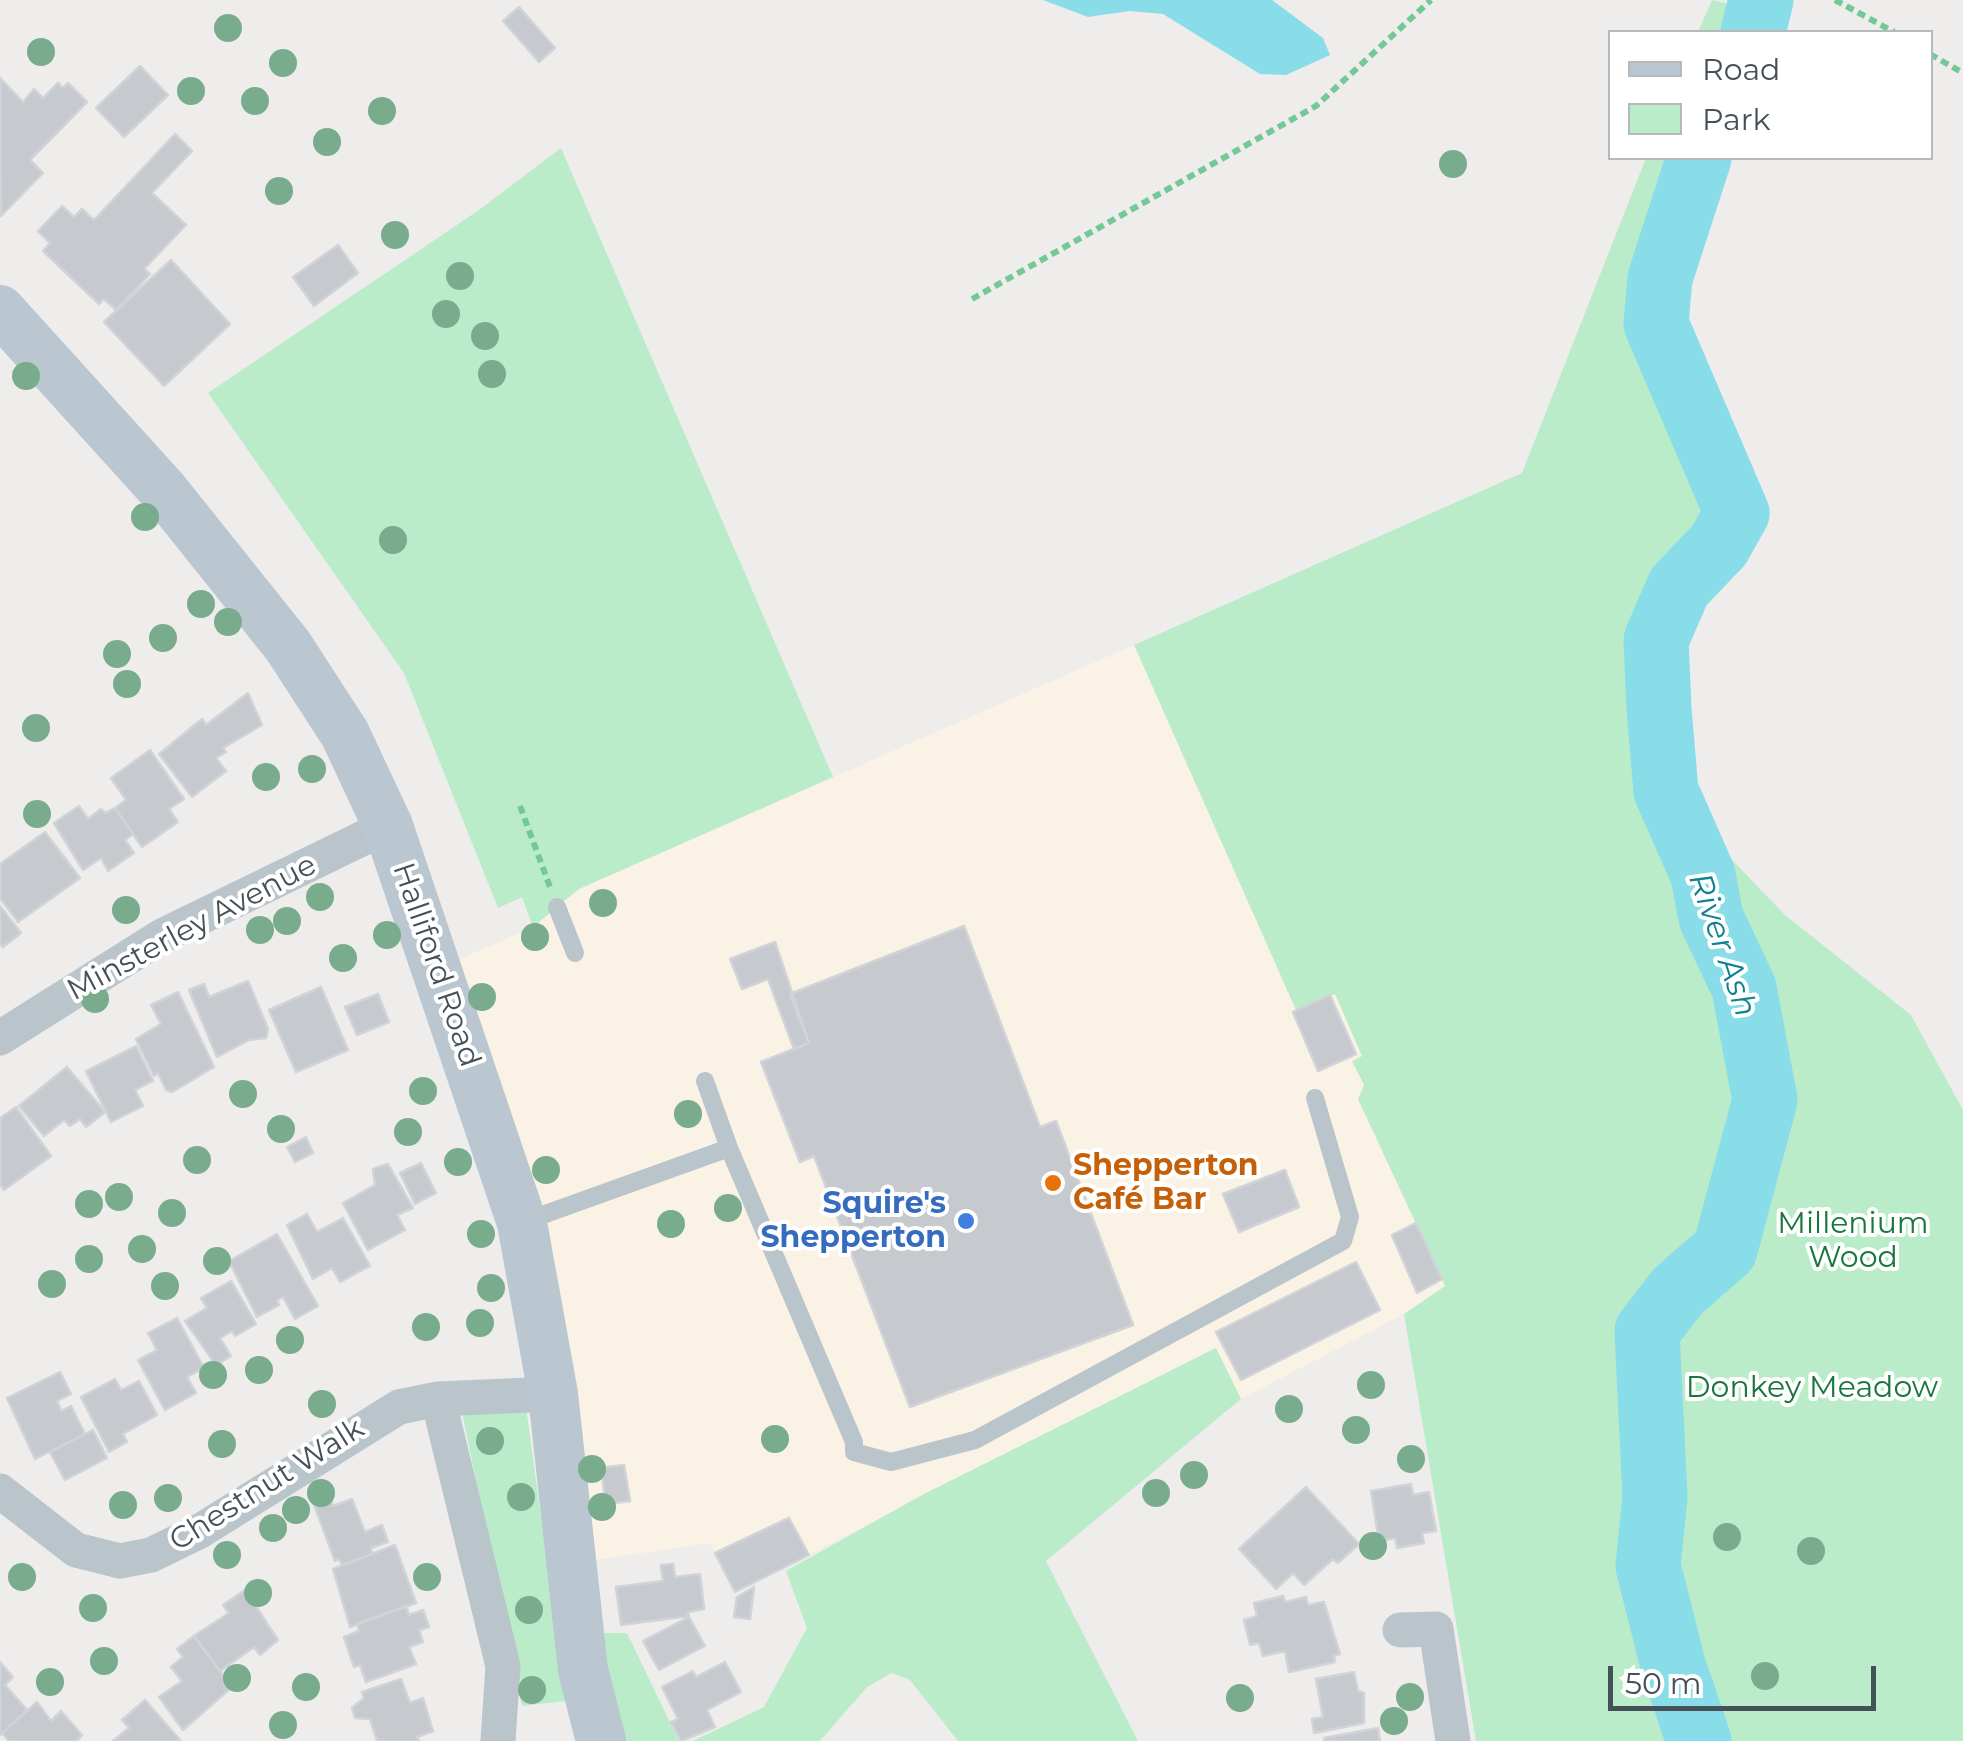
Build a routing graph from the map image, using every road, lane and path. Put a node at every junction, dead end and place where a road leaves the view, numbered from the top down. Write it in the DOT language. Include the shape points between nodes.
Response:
graph roads {
  1 [pos="1431,0"];
  2 [pos="1839,1"];
  3 [pos="1890,30"];
  4 [pos="1933,56"];
  5 [pos="1963,73"];
  6 [pos="972,299"];
  7 [pos="0,310"];
  8 [pos="520,806"];
  9 [pos="388,826"];
  10 [pos="558,907"];
  11 [pos="574,953"];
  12 [pos="0,1038"];
  13 [pos="705,1081"];
  14 [pos="1315,1098"];
  15 [pos="729,1148"];
  16 [pos="522,1222"];
  17 [pos="553,1394"];
  18 [pos="438,1398"];
  19 [pos="0,1491"];
  20 [pos="1400,1630"];
  21 [pos="498,1741"];
  22 [pos="602,1741"];
  23 [pos="1454,1741"];
  1 -- 6 [label="path" via="1316,106"];
  2 -- 3 [label="path"];
  4 -- 5 [label="path"];
  7 -- 9 [label="street, Halliford Road" via="164,491 288,646 345,734"];
  8 -- 10 [label="path"];
  9 -- 12 [label="street, Minsterley Avenue" via="162,936"];
  9 -- 16 [label="street, Halliford Road"];
  10 -- 11 [label="lane"];
  13 -- 15 [label="lane"];
  14 -- 15 [label="lane" via="1350,1217 1343,1241 975,1440 890,1462 854,1452"];
  15 -- 16 [label="lane"];
  16 -- 17 [label="street, Halliford Road"];
  17 -- 18 [label="street, Chestnut Walk"];
  17 -- 22 [label="street, Halliford Road" via="583,1670"];
  18 -- 19 [label="street, Chestnut Walk" via="372,1420 200,1532 120,1562 76,1550"];
  18 -- 21 [label="street" via="504,1666"];
  20 -- 23 [label="street" via="1436,1629"];
}
